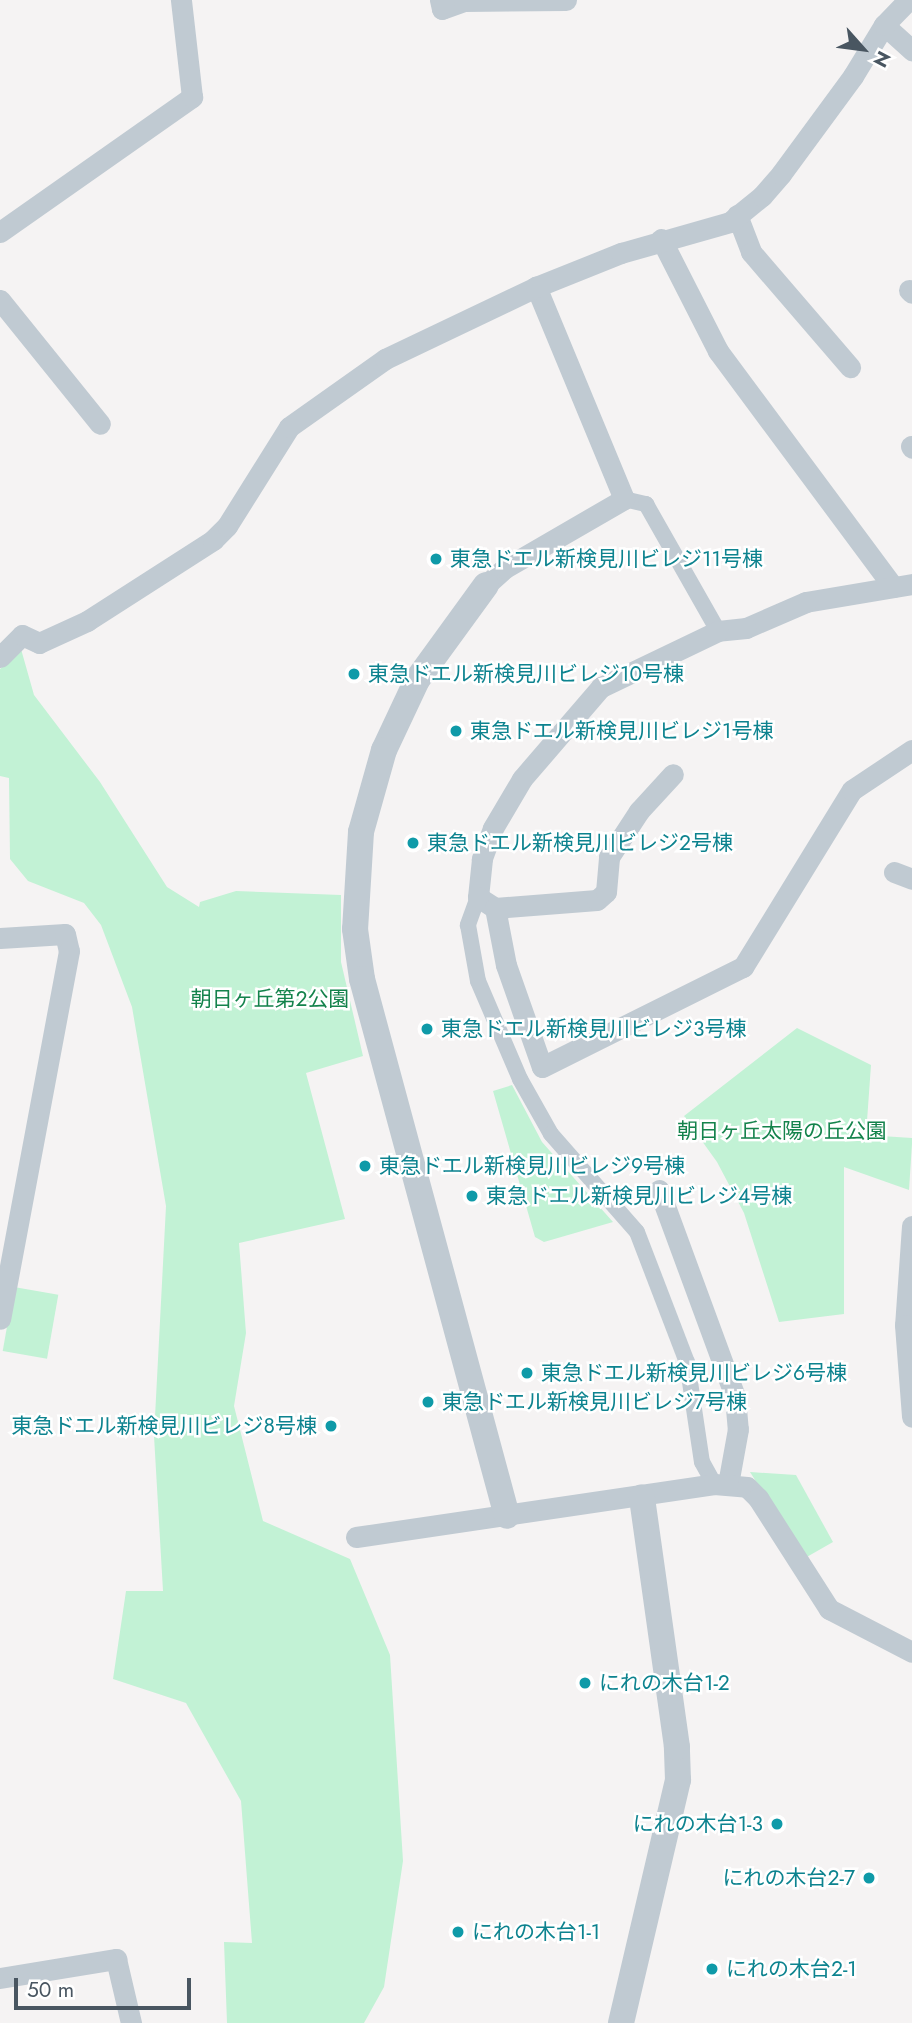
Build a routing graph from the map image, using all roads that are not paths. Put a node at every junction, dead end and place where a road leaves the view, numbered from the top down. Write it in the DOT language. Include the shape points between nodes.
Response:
graph roads {
  1 [pos="181,0"];
  2 [pos="440,0"];
  3 [pos="566,0"];
  4 [pos="908,0"];
  5 [pos="884,25"];
  6 [pos="912,50"];
  7 [pos="737,215"];
  8 [pos="0,232"];
  9 [pos="661,239"];
  10 [pos="536,288"];
  11 [pos="0,300"];
  12 [pos="849,367"];
  13 [pos="100,424"];
  14 [pos="624,499"];
  15 [pos="486,585"];
  16 [pos="903,586"];
  17 [pos="718,631"];
  18 [pos="0,657"];
  19 [pos="912,750"];
  20 [pos="673,774"];
  21 [pos="486,903"];
  22 [pos="0,938"];
  23 [pos="659,1190"];
  24 [pos="912,1226"];
  25 [pos="0,1319"];
  26 [pos="912,1417"];
  27 [pos="721,1484"];
  28 [pos="642,1497"];
  29 [pos="507,1516"];
  30 [pos="356,1537"];
  31 [pos="912,1652"];
  32 [pos="0,1978"];
  33 [pos="131,2023"];
  34 [pos="621,2023"];
  1 -- 8 [label="street" via="192,97"];
  2 -- 3 [label="street" via="442,9 464,1"];
  4 -- 5 [label="street"];
  5 -- 6 [label="street"];
  5 -- 7 [label="street" via="853,76 781,174"];
  7 -- 9 [label="street" via="688,235"];
  7 -- 12 [label="street" via="751,252"];
  9 -- 10 [label="street"];
  9 -- 16 [label="street" via="719,351"];
  10 -- 14 [label="street"];
  10 -- 18 [label="street" via="385,359 317,403 289,427 227,526 213,540 87,621 39,643 22,635"];
  11 -- 13 [label="street"];
  14 -- 15 [label="street" via="505,568"];
  14 -- 17 [label="street" via="646,504"];
  15 -- 29 [label="street" via="417,680 384,750 361,832 355,919 362,979"];
  16 -- 17 [label="street" via="806,603 746,628"];
  17 -- 21 [label="street" via="601,687 564,727 522,779 493,828 482,859"];
  19 -- 21 [label="street" via="852,790 743,967 542,1067"];
  20 -- 21 [label="street" via="639,811 609,857 607,892 597,900"];
  21 -- 27 [label="street" via="468,925 478,981 520,1079 551,1133 637,1232 687,1362 702,1462"];
  22 -- 25 [label="street" via="65,934 69,951"];
  23 -- 27 [label="street" via="735,1397 738,1429"];
  24 -- 26 [label="street" via="905,1325"];
  27 -- 28 [label="street"];
  27 -- 31 [label="street" via="747,1487 758,1498 829,1608"];
  28 -- 29 [label="street"];
  28 -- 34 [label="street" via="677,1747 677,1780"];
  29 -- 30 [label="street"];
  32 -- 33 [label="street" via="116,1959"];
}
